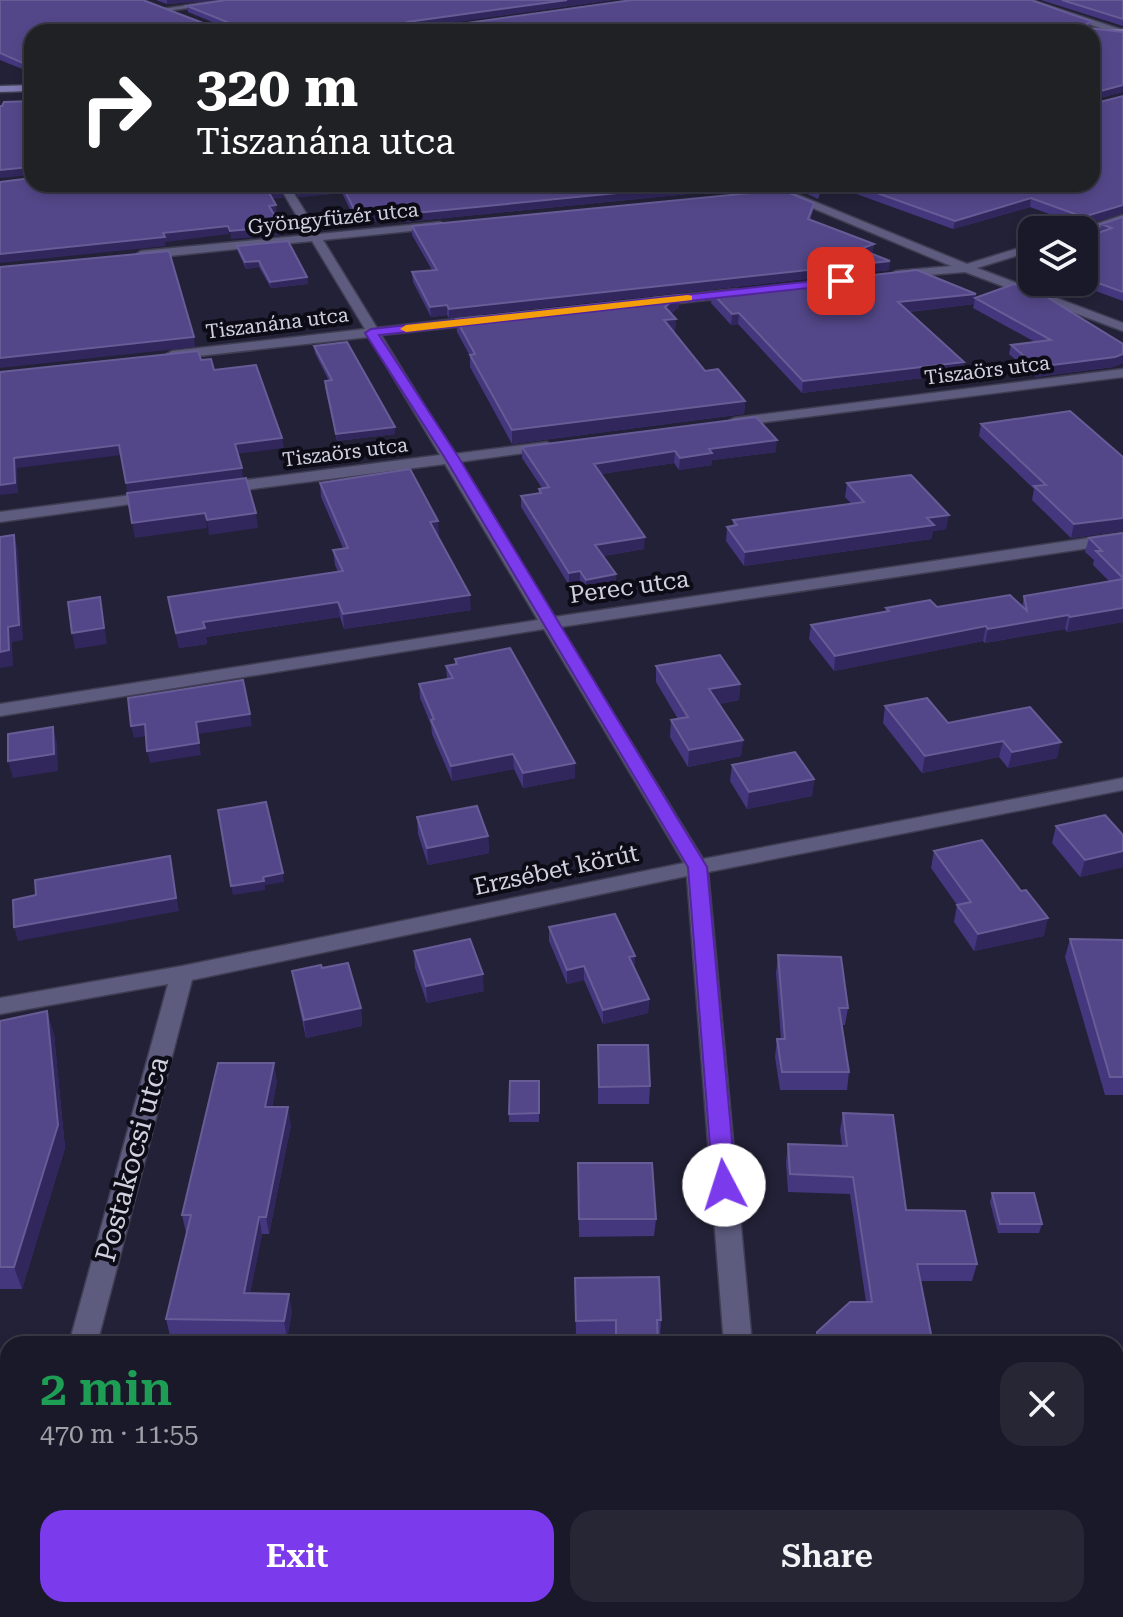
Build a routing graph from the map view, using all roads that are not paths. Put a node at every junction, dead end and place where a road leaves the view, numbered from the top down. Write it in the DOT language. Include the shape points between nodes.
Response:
graph roads {
  1 [pos="244,0"];
  2 [pos="1042,0"];
  3 [pos="1026,1"];
  4 [pos="153,5"];
  5 [pos="166,9"];
  6 [pos="190,18"];
  7 [pos="1097,24"];
  8 [pos="1100,25"];
  9 [pos="1100,32"];
  10 [pos="1122,32"];
  11 [pos="24,88"];
  12 [pos="0,89"];
  13 [pos="288,192"];
  14 [pos="783,192"];
  15 [pos="752,195"];
  16 [pos="1123,218"];
  17 [pos="456,224"];
  18 [pos="1098,226"];
  19 [pos="316,237"];
  20 [pos="1018,251"];
  21 [pos="126,256"];
  22 [pos="966,268"];
  23 [pos="888,276"];
  24 [pos="747,291"];
  25 [pos="637,303"];
  26 [pos="496,319"];
  27 [pos="1123,327"];
  28 [pos="371,333"];
  29 [pos="155,357"];
  30 [pos="1123,373"];
  31 [pos="717,425"];
  32 [pos="561,444"];
  33 [pos="452,458"];
  34 [pos="203,491"];
  35 [pos="171,495"];
  36 [pos="0,517"];
  37 [pos="1123,538"];
  38 [pos="550,623"];
  39 [pos="0,710"];
  40 [pos="1123,784"];
  41 [pos="697,867"];
  42 [pos="182,974"];
  43 [pos="0,1006"];
  44 [pos="85,1336"];
  45 [pos="737,1336"];
  1 -- 5 [label="street"];
  2 -- 3 [label="street"];
  3 -- 7 [label="street"];
  4 -- 5 [label="street"];
  5 -- 6 [label="street"];
  8 -- 10 [label="street"];
  9 -- 10 [label="main road"];
  11 -- 12 [label="main road"];
  13 -- 19 [label="street"];
  14 -- 15 [label="street"];
  14 -- 22 [label="street"];
  16 -- 18 [label="street"];
  17 -- 19 [label="street, Gyöngyfüzér utca"];
  19 -- 21 [label="street, Gyöngyfüzér utca"];
  19 -- 28 [label="street"];
  20 -- 22 [label="street"];
  22 -- 23 [label="street"];
  22 -- 27 [label="street"];
  24 -- 25 [label="street"];
  26 -- 28 [label="street, Tiszanána utca"];
  28 -- 29 [label="street, Tiszanána utca"];
  28 -- 33 [label="street"];
  30 -- 31 [label="street, Tiszaörs utca"];
  32 -- 33 [label="street, Tiszaörs utca"];
  33 -- 34 [label="street, Tiszaörs utca"];
  33 -- 38 [label="street"];
  35 -- 36 [label="street"];
  37 -- 38 [label="street, Perec utca"];
  38 -- 39 [label="street, Perec utca"];
  38 -- 41 [label="street"];
  40 -- 41 [label="street, Erzsébet körút"];
  41 -- 42 [label="street, Erzsébet körút"];
  41 -- 45 [label="street"];
  42 -- 43 [label="street, Erzsébet körút"];
  42 -- 44 [label="street, Postakocsi utca"];
}
